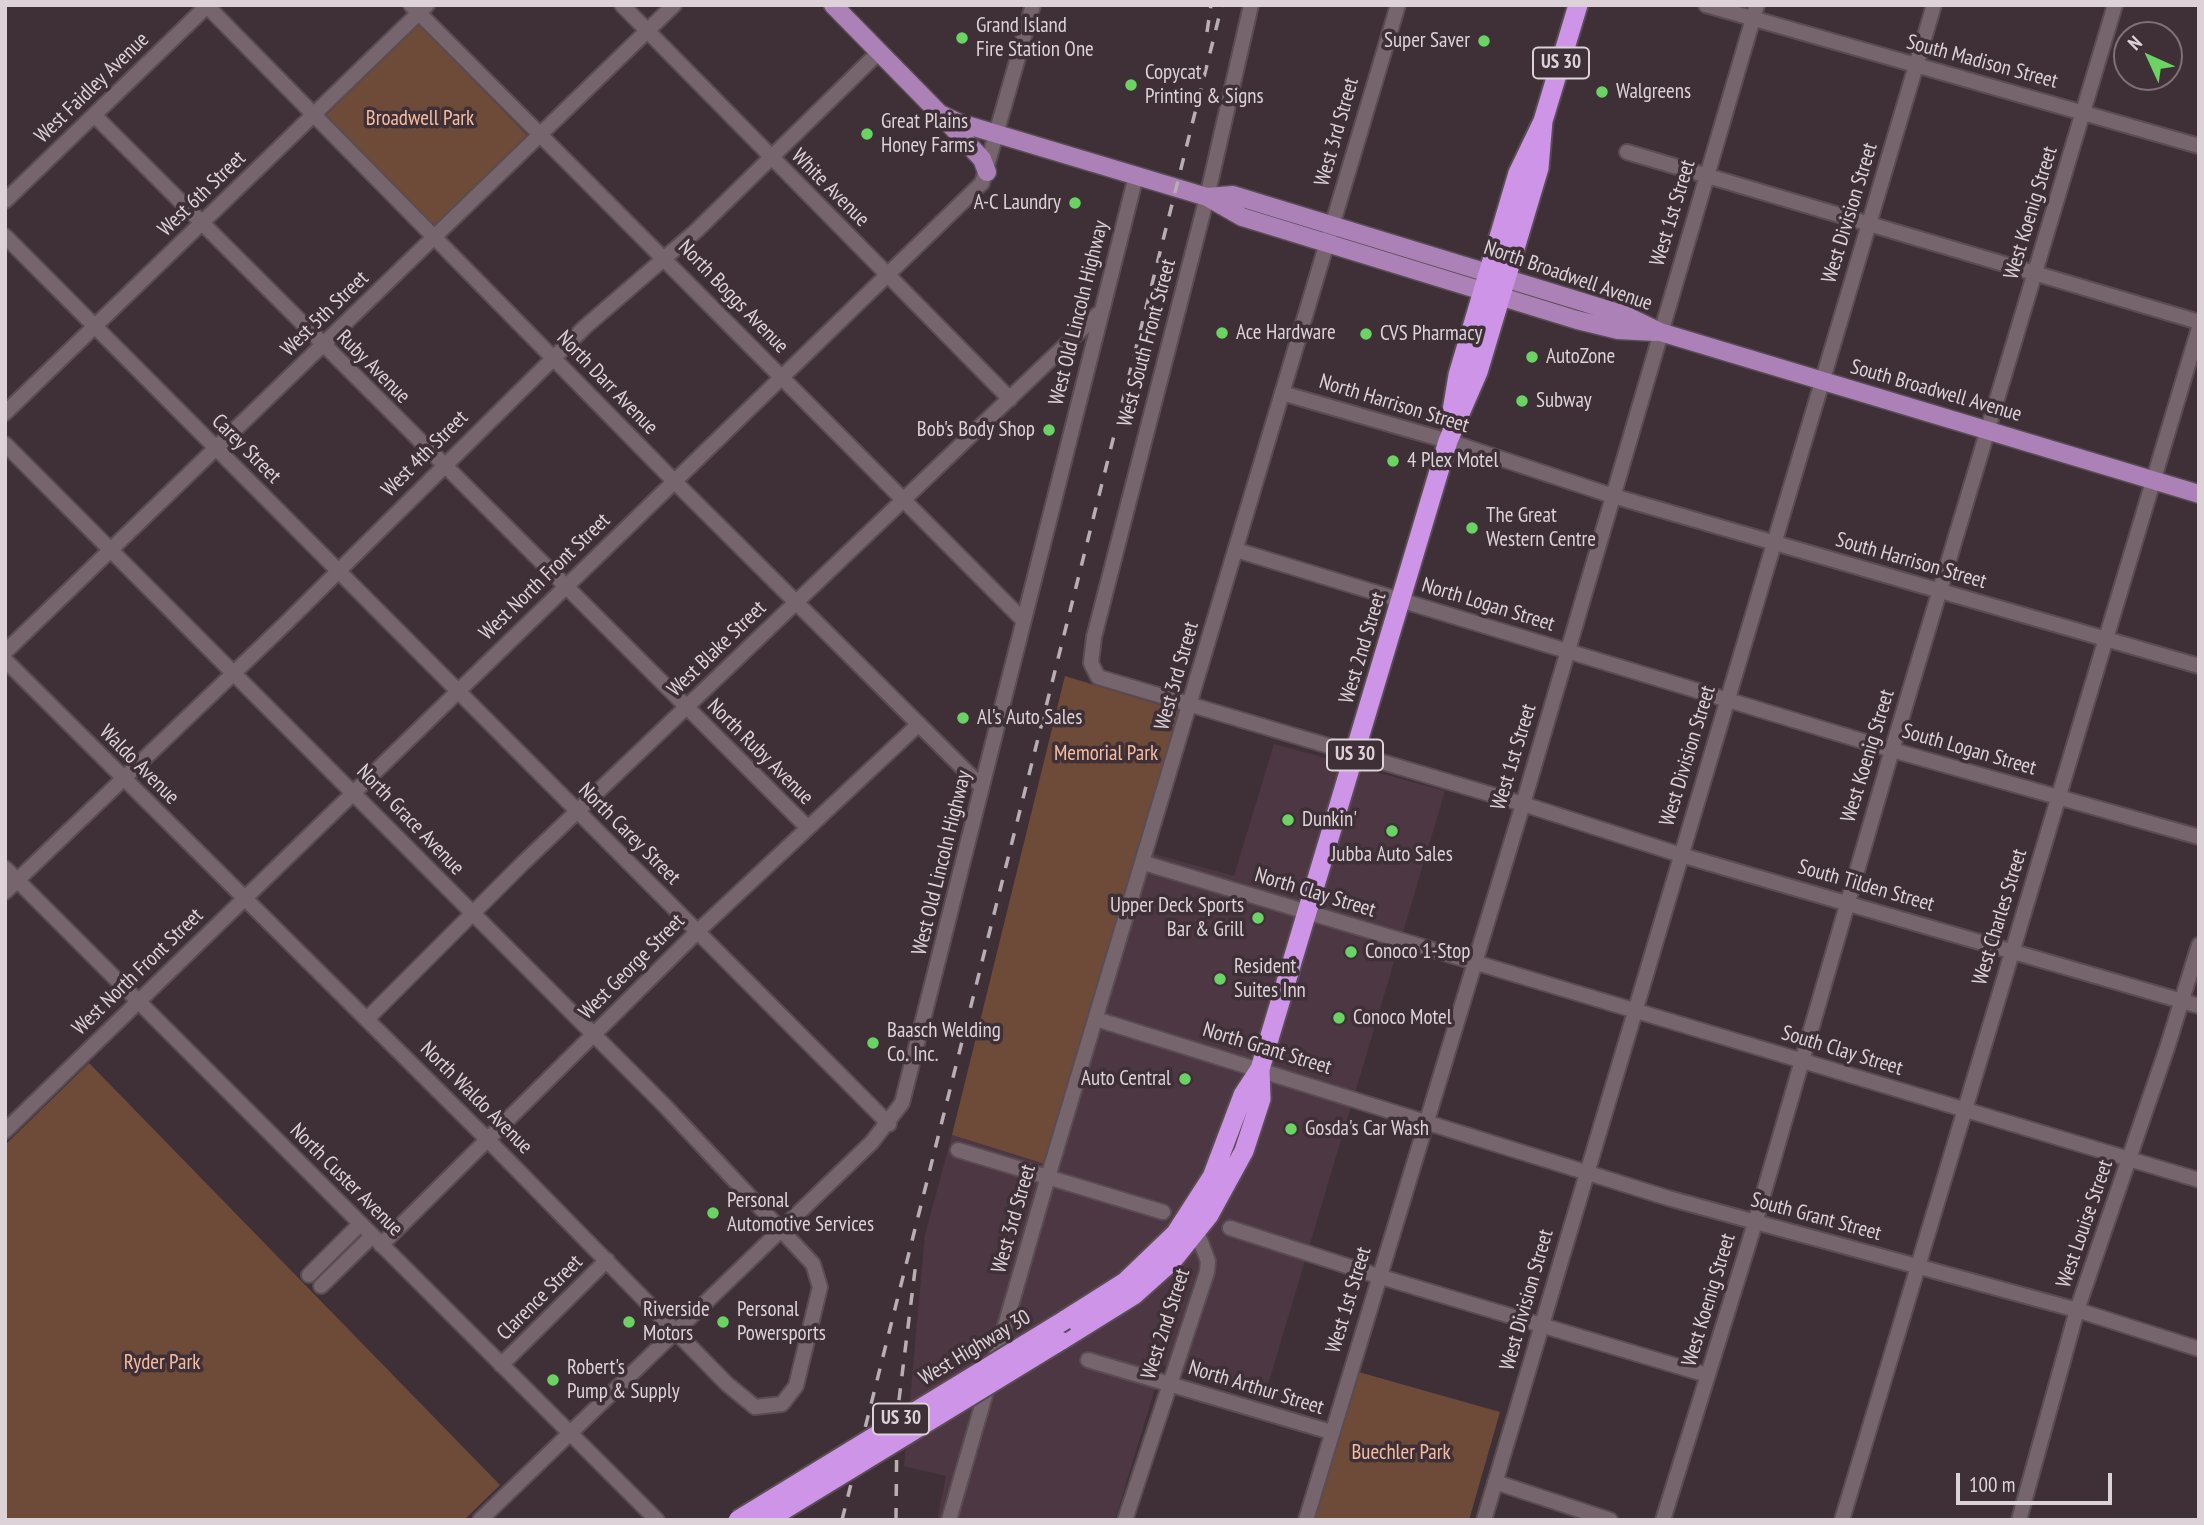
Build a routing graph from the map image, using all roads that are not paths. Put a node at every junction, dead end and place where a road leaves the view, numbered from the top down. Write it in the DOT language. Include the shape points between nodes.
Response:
graph roads {
  1 [pos="622,5"];
  2 [pos="674,5"];
  3 [pos="1032,5"];
  4 [pos="1251,5"];
  5 [pos="1398,5"];
  6 [pos="1578,5"];
  7 [pos="1706,5"];
  8 [pos="1934,5"];
  9 [pos="2115,5"];
  10 [pos="207,6"];
  11 [pos="419,8"];
  12 [pos="841,8"];
  13 [pos="1755,12"];
  14 [pos="647,31"];
  15 [pos="879,52"];
  16 [pos="1916,66"];
  17 [pos="2083,112"];
  18 [pos="940,114"];
  19 [pos="94,115"];
  20 [pos="314,115"];
  21 [pos="541,134"];
  22 [pos="997,134"];
  23 [pos="2199,146"];
  24 [pos="1627,152"];
  25 [pos="771,158"];
  26 [pos="987,172"];
  27 [pos="1136,176"];
  28 [pos="1706,177"];
  29 [pos="1207,197"];
  30 [pos="5,201"];
  31 [pos="201,224"];
  32 [pos="1869,224"];
  33 [pos="1332,226"];
  34 [pos="5,236"];
  35 [pos="434,237"];
  36 [pos="1327,243"];
  37 [pos="665,258"];
  38 [pos="2035,275"];
  39 [pos="888,276"];
  40 [pos="1495,284"];
  41 [pos="1099,313"];
  42 [pos="2199,322"];
  43 [pos="95,327"];
  44 [pos="2199,328"];
  45 [pos="1660,332"];
  46 [pos="323,346"];
  47 [pos="554,358"];
  48 [pos="782,378"];
  49 [pos="1822,382"];
  50 [pos="1282,393"];
  51 [pos="1010,398"];
  52 [pos="5,413"];
  53 [pos="1987,429"];
  54 [pos="1448,441"];
  55 [pos="5,444"];
  56 [pos="217,449"];
  57 [pos="444,468"];
  58 [pos="2152,480"];
  59 [pos="675,482"];
  60 [pos="2199,494"];
  61 [pos="1613,496"];
  62 [pos="904,500"];
  63 [pos="1773,544"];
  64 [pos="112,550"];
  65 [pos="1236,550"];
  66 [pos="339,571"];
  67 [pos="565,588"];
  68 [pos="1940,590"];
  69 [pos="1401,599"];
  70 [pos="796,602"];
  71 [pos="1023,620"];
  72 [pos="2105,637"];
  73 [pos="1568,651"];
  74 [pos="5,652"];
  75 [pos="5,660"];
  76 [pos="2199,666"];
  77 [pos="234,672"];
  78 [pos="1110,682"];
  79 [pos="458,691"];
  80 [pos="1727,700"];
  81 [pos="1189,706"];
  82 [pos="685,708"];
  83 [pos="919,724"];
  84 [pos="1892,750"];
  85 [pos="1355,754"];
  86 [pos="122,779"];
  87 [pos="982,787"];
  88 [pos="354,792"];
  89 [pos="2057,798"];
  90 [pos="1523,804"];
  91 [pos="577,811"];
  92 [pos="808,828"];
  93 [pos="2199,836"];
  94 [pos="1681,855"];
  95 [pos="1144,863"];
  96 [pos="5,868"];
  97 [pos="18,880"];
  98 [pos="5,892"];
  99 [pos="244,898"];
  100 [pos="1847,902"];
  101 [pos="1308,913"];
  102 [pos="473,914"];
  103 [pos="697,932"];
  104 [pos="2199,945"];
  105 [pos="2012,951"];
  106 [pos="1473,964"];
  107 [pos="2182,1001"];
  108 [pos="137,1002"];
  109 [pos="2199,1006"];
  110 [pos="1634,1010"];
  111 [pos="367,1019"];
  112 [pos="1096,1019"];
  113 [pos="594,1034"];
  114 [pos="1801,1060"];
  115 [pos="1260,1069"];
  116 [pos="1964,1110"];
  117 [pos="1425,1120"];
  118 [pos="890,1124"];
  119 [pos="5,1131"];
  120 [pos="488,1140"];
  121 [pos="958,1150"];
  122 [pos="2129,1160"];
  123 [pos="1586,1173"];
  124 [pos="1048,1177"];
  125 [pos="2199,1181"];
  126 [pos="1163,1212"];
  127 [pos="1755,1223"];
  128 [pos="360,1224"];
  129 [pos="1192,1225"];
  130 [pos="1230,1228"];
  131 [pos="782,1229"];
  132 [pos="377,1240"];
  133 [pos="607,1260"];
  134 [pos="1917,1265"];
  135 [pos="309,1275"];
  136 [pos="1378,1276"];
  137 [pos="321,1286"];
  138 [pos="2077,1310"];
  139 [pos="1542,1325"];
  140 [pos="676,1329"];
  141 [pos="2199,1349"];
  142 [pos="1088,1360"];
  143 [pos="501,1365"];
  144 [pos="1707,1375"];
  145 [pos="1170,1384"];
  146 [pos="1331,1432"];
  147 [pos="568,1434"];
  148 [pos="1494,1482"];
  149 [pos="480,1520"];
  150 [pos="657,1520"];
  151 [pos="737,1520"];
  152 [pos="767,1520"];
  153 [pos="949,1520"];
  154 [pos="1125,1520"];
  155 [pos="1306,1520"];
  156 [pos="1484,1520"];
  157 [pos="1610,1520"];
  158 [pos="1663,1520"];
  159 [pos="1842,1520"];
  160 [pos="2019,1520"];
  1 -- 14 [label="street, White Avenue"];
  2 -- 14 [label="street, West 5th Street"];
  3 -- 22 [label="street, West North Front Street"];
  4 -- 29 [label="street, West South Front Street"];
  5 -- 33 [label="street, West 3rd Street"];
  6 -- 40 [label="highway, West 2nd Street / US 30" via="1544,121 1539,168"];
  7 -- 13 [label="street, South Madison Street"];
  8 -- 16 [label="street, West Division Street"];
  9 -- 17 [label="street, West Koenig Street"];
  10 -- 19 [label="street, West Faidley Avenue"];
  10 -- 20 [label="street, North Darr Avenue"];
  11 -- 20 [label="street, West 6th Street"];
  11 -- 21 [label="street, North Boggs Avenue"];
  12 -- 15 [label="main road, North Broadwell Avenue"];
  13 -- 16 [label="street, South Madison Street"];
  13 -- 28 [label="street, West 1st Street"];
  14 -- 21 [label="street, West 5th Street"];
  14 -- 25 [label="street, White Avenue"];
  15 -- 18 [label="main road, North Broadwell Avenue"];
  15 -- 25 [label="street, West 4th Street"];
  16 -- 17 [label="street, South Madison Street"];
  16 -- 32 [label="street, West Division Street"];
  17 -- 23 [label="street, South Madison Street"];
  17 -- 38 [label="street, West Koenig Street"];
  18 -- 22 [label="main road, North Broadwell Avenue"];
  18 -- 26 [label="main road" via="982,159"];
  19 -- 30 [label="street, West Faidley Avenue"];
  19 -- 31 [label="street, Ruby Avenue"];
  20 -- 31 [label="street, West 6th Street"];
  20 -- 35 [label="street, North Darr Avenue"];
  21 -- 35 [label="street, West 5th Street"];
  21 -- 37 [label="street, North Boggs Avenue"];
  22 -- 26 [label="street, West North Front Street"];
  22 -- 27 [label="main road, North Broadwell Avenue"];
  24 -- 28 [label="street"];
  25 -- 37 [label="street, West 4th Street"];
  25 -- 39 [label="street, White Avenue"];
  26 -- 39 [label="street, West North Front Street" via="982,183"];
  27 -- 29 [label="main road, North Broadwell Avenue"];
  27 -- 41 [label="street, West Old Lincoln Highway"];
  28 -- 32 [label="street"];
  28 -- 45 [label="street, West 1st Street"];
  29 -- 33 [label="main road, North Broadwell Avenue" via="1233,195"];
  29 -- 36 [label="main road, North Broadwell Avenue" via="1242,217"];
  29 -- 78 [label="street, West South Front Street" via="1094,637 1091,663 1098,677"];
  31 -- 43 [label="street, West 6th Street"];
  31 -- 46 [label="street, Ruby Avenue"];
  32 -- 38 [label="street"];
  32 -- 49 [label="street, West Division Street"];
  33 -- 36 [label="street, West 3rd Street"];
  33 -- 40 [label="main road, North Broadwell Avenue"];
  34 -- 43 [label="street, Carey Street"];
  35 -- 46 [label="street, West 5th Street"];
  35 -- 47 [label="street, North Darr Avenue"];
  36 -- 40 [label="main road, North Broadwell Avenue"];
  36 -- 50 [label="street, West 3rd Street"];
  37 -- 47 [label="street, West 4th Street"];
  37 -- 48 [label="street, North Boggs Avenue"];
  38 -- 42 [label="street"];
  38 -- 53 [label="street, West Koenig Street"];
  39 -- 48 [label="street, West North Front Street"];
  39 -- 51 [label="street, White Avenue"];
  40 -- 45 [label="main road, North Broadwell Avenue" via="1608,327"];
  40 -- 54 [label="highway, West 2nd Street / US 30" via="1473,387"];
  41 -- 51 [label="street, West Blake Street"];
  41 -- 71 [label="street, West Old Lincoln Highway"];
  43 -- 52 [label="street, West 6th Street"];
  43 -- 56 [label="street, Carey Street"];
  44 -- 58 [label="street, West Charles Street"];
  45 -- 49 [label="main road, South Broadwell Avenue"];
  45 -- 61 [label="street, West 1st Street"];
  46 -- 56 [label="street, West 5th Street"];
  46 -- 57 [label="street, Ruby Avenue"];
  47 -- 57 [label="street, West 4th Street"];
  47 -- 59 [label="street, North Darr Avenue"];
  48 -- 59 [label="street, West North Front Street"];
  48 -- 62 [label="street, North Boggs Avenue"];
  49 -- 53 [label="main road, South Broadwell Avenue"];
  49 -- 63 [label="street, West Division Street"];
  50 -- 54 [label="street, North Harrison Street"];
  50 -- 65 [label="street, West 3rd Street"];
  51 -- 62 [label="street, West Blake Street"];
  53 -- 58 [label="main road, South Broadwell Avenue"];
  53 -- 68 [label="street, West Koenig Street"];
  54 -- 61 [label="street, North Harrison Street"];
  54 -- 69 [label="highway, West 2nd Street / US 30"];
  55 -- 64 [label="street, North Grace Avenue"];
  56 -- 64 [label="street, West 5th Street"];
  56 -- 66 [label="street, Carey Street"];
  57 -- 66 [label="street, West 4th Street"];
  57 -- 67 [label="street, Ruby Avenue"];
  58 -- 60 [label="main road, South Broadwell Avenue"];
  58 -- 72 [label="street, West Charles Street"];
  59 -- 67 [label="street, West North Front Street"];
  59 -- 70 [label="street, North Darr Avenue"];
  61 -- 63 [label="street, South Harrison Street"];
  61 -- 73 [label="street, West 1st Street"];
  62 -- 70 [label="street, West Blake Street"];
  62 -- 71 [label="street, North Boggs Avenue"];
  63 -- 68 [label="street, South Harrison Street"];
  63 -- 80 [label="street, West Division Street"];
  64 -- 74 [label="street, West 5th Street"];
  64 -- 77 [label="street, North Grace Avenue"];
  65 -- 69 [label="street, North Logan Street"];
  65 -- 81 [label="street, West 3rd Street"];
  66 -- 77 [label="street, West 4th Street"];
  66 -- 79 [label="street, Carey Street"];
  67 -- 79 [label="street, West North Front Street"];
  67 -- 82 [label="street, North Ruby Avenue"];
  68 -- 72 [label="street, South Harrison Street"];
  68 -- 84 [label="street, West Koenig Street"];
  69 -- 73 [label="street, North Logan Street"];
  69 -- 85 [label="highway, West 2nd Street / US 30"];
  70 -- 82 [label="street, West Blake Street"];
  70 -- 83 [label="street, North Darr Avenue"];
  71 -- 87 [label="street, West Old Lincoln Highway"];
  72 -- 76 [label="street, South Harrison Street"];
  72 -- 89 [label="street, West Charles Street"];
  73 -- 80 [label="street, South Logan Street"];
  73 -- 90 [label="street, West 1st Street"];
  75 -- 86 [label="street, Waldo Avenue"];
  77 -- 86 [label="street, West 4th Street"];
  77 -- 88 [label="street, North Grace Avenue"];
  78 -- 81 [label="street, South Tilden Street"];
  79 -- 88 [label="street, West North Front Street"];
  79 -- 91 [label="street, North Carey Street"];
  80 -- 84 [label="street, South Logan Street"];
  80 -- 94 [label="street, West Division Street"];
  81 -- 85 [label="street, South Tilden Street"];
  81 -- 95 [label="street, West 3rd Street"];
  82 -- 91 [label="street, West Blake Street"];
  82 -- 92 [label="street, North Ruby Avenue"];
  83 -- 87 [label="street, North Darr Avenue"];
  83 -- 92 [label="street, West George Street"];
  84 -- 89 [label="street, South Logan Street"];
  84 -- 100 [label="street, West Koenig Street"];
  85 -- 90 [label="street, South Tilden Street"];
  85 -- 101 [label="highway, West 2nd Street / US 30"];
  86 -- 97 [label="street, West 4th Street"];
  86 -- 99 [label="street, Waldo Avenue"];
  87 -- 118 [label="street, West Old Lincoln Highway" via="907,1092"];
  88 -- 99 [label="street, West North Front Street"];
  88 -- 102 [label="street, North Grace Avenue"];
  89 -- 93 [label="street, South Logan Street"];
  89 -- 105 [label="street, West Charles Street"];
  90 -- 94 [label="street, South Tilden Street"];
  90 -- 106 [label="street, West 1st Street"];
  91 -- 102 [label="street, West Blake Street"];
  91 -- 103 [label="street, North Carey Street"];
  92 -- 103 [label="street, West George Street"];
  94 -- 100 [label="street, South Tilden Street"];
  94 -- 110 [label="street, West Division Street"];
  95 -- 101 [label="street, North Clay Street"];
  95 -- 112 [label="street, West 3rd Street"];
  96 -- 97 [label="street, North Custer Avenue"];
  97 -- 98 [label="street, West 4th Street"];
  97 -- 108 [label="street, North Custer Avenue"];
  99 -- 108 [label="street, West North Front Street"];
  99 -- 111 [label="street, North Waldo Avenue"];
  100 -- 105 [label="street, South Tilden Street"];
  100 -- 114 [label="street, West Koenig Street"];
  101 -- 106 [label="street, North Clay Street"];
  101 -- 115 [label="highway, West 2nd Street / US 30"];
  102 -- 111 [label="street, West Blake Street"];
  102 -- 113 [label="street, North Grace Avenue"];
  103 -- 113 [label="street, West George Street"];
  103 -- 118 [label="street, North Carey Street"];
  104 -- 107 [label="street, West Louise Street"];
  105 -- 107 [label="street, South Tilden Street"];
  105 -- 116 [label="street, West Charles Street"];
  106 -- 110 [label="street, South Clay Street"];
  106 -- 117 [label="street, West 1st Street"];
  107 -- 109 [label="street, South Tilden Street"];
  107 -- 122 [label="street, West Louise Street"];
  108 -- 119 [label="street, West North Front Street"];
  108 -- 128 [label="street, North Custer Avenue"];
  110 -- 114 [label="street, South Clay Street"];
  110 -- 123 [label="street, West Division Street"];
  111 -- 120 [label="street, North Waldo Avenue"];
  112 -- 115 [label="street, North Grant Street"];
  112 -- 124 [label="street, West 3rd Street"];
  113 -- 120 [label="street, West George Street"];
  113 -- 131 [label="street, North Grace Avenue"];
  114 -- 116 [label="street, South Clay Street"];
  114 -- 127 [label="street, West Koenig Street"];
  115 -- 117 [label="street, North Grant Street"];
  115 -- 129 [label="highway, West 2nd Street / US 30" via="1243,1095"];
  116 -- 122 [label="street, South Clay Street"];
  116 -- 134 [label="street, West Charles Street"];
  117 -- 123 [label="street, South Grant Street"];
  117 -- 136 [label="street, West 1st Street"];
  118 -- 131 [label="street, West Old Lincoln Highway"];
  120 -- 132 [label="street, West George Street"];
  120 -- 133 [label="street, North Waldo Avenue"];
  121 -- 124 [label="street"];
  122 -- 125 [label="street, South Clay Street"];
  122 -- 138 [label="street, West Louise Street"];
  123 -- 127 [label="street, South Grant Street"];
  123 -- 139 [label="street, West Division Street"];
  124 -- 126 [label="street"];
  124 -- 153 [label="street, West 3rd Street"];
  127 -- 134 [label="street, South Grant Street"];
  127 -- 144 [label="street, West Koenig Street"];
  128 -- 132 [label="street, North Custer Avenue"];
  128 -- 135 [label="street"];
  129 -- 145 [label="street, West 2nd Street" via="1209,1266"];
  129 -- 151 [label="highway, West Highway 30 / US 30, bridge" via="1138,1272 1065,1320"];
  129 -- 152 [label="highway, West Highway 30 / US 30, bridge" via="1149,1283"];
  130 -- 136 [label="street"];
  131 -- 140 [label="street, West Old Lincoln Highway"];
  131 -- 140 [label="street, North Grace Avenue" via="813,1264 820,1287 796,1386 782,1404 755,1407"];
  132 -- 137 [label="street, West George Street"];
  132 -- 143 [label="street, North Custer Avenue"];
  133 -- 140 [label="street, North Waldo Avenue"];
  133 -- 143 [label="street, Clarence Street"];
  134 -- 138 [label="street, South Grant Street"];
  134 -- 159 [label="street, West Charles Street"];
  136 -- 139 [label="street"];
  136 -- 146 [label="street, West 1st Street"];
  138 -- 141 [label="street, South Grant Street"];
  138 -- 160 [label="street, West Louise Street"];
  139 -- 144 [label="street"];
  139 -- 148 [label="street, West Division Street"];
  140 -- 147 [label="street, West Old Lincoln Highway"];
  142 -- 145 [label="street, North Arthur Street"];
  143 -- 147 [label="street, North Custer Avenue"];
  144 -- 158 [label="street, West Koenig Street"];
  145 -- 146 [label="street, North Arthur Street"];
  145 -- 154 [label="street, West 2nd Street"];
  146 -- 155 [label="street, West 1st Street"];
  147 -- 149 [label="street, West Old Lincoln Highway"];
  147 -- 150 [label="street, North Custer Avenue"];
  148 -- 156 [label="street, West Division Street"];
  148 -- 157 [label="street"];
}
